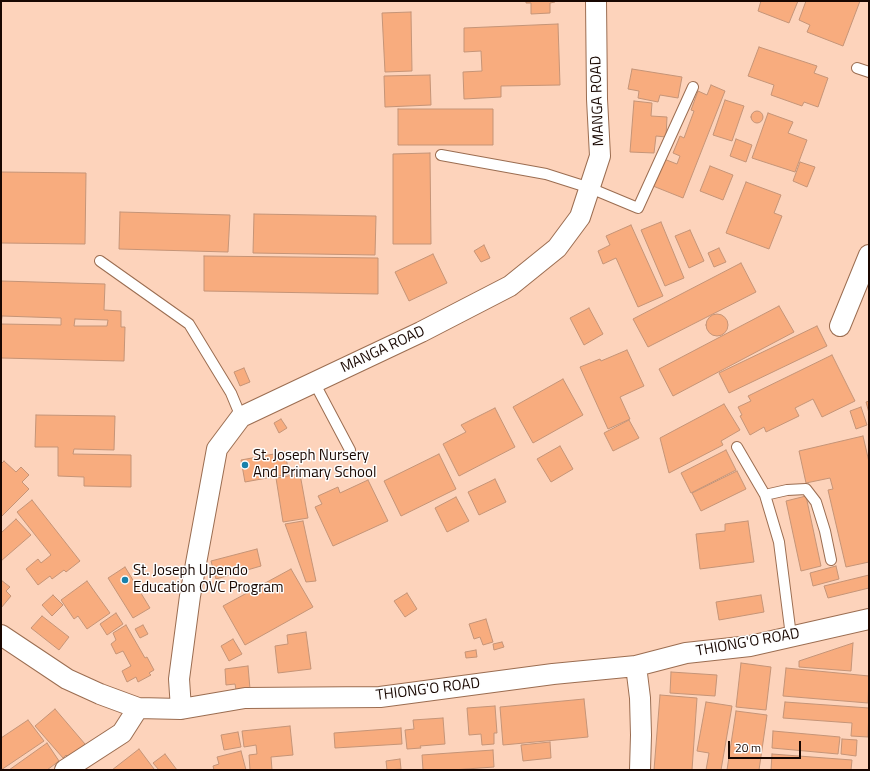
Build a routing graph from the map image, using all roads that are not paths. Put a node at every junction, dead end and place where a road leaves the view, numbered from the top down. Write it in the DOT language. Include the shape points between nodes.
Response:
graph roads {
  1 [pos="596,1"];
  2 [pos="857,68"];
  3 [pos="869,72"];
  4 [pos="693,87"];
  5 [pos="441,156"];
  6 [pos="590,188"];
  7 [pos="869,255"];
  8 [pos="100,261"];
  9 [pos="840,326"];
  10 [pos="314,382"];
  11 [pos="241,416"];
  12 [pos="738,447"];
  13 [pos="350,450"];
  14 [pos="764,495"];
  15 [pos="831,560"];
  16 [pos="869,618"];
  17 [pos="1,635"];
  18 [pos="791,636"];
  19 [pos="636,666"];
  20 [pos="138,708"];
  21 [pos="181,709"];
  22 [pos="65,770"];
  23 [pos="640,770"];
  1 -- 6 [label="street, MANGA ROAD" via="600,156"];
  2 -- 3 [label="lane"];
  4 -- 6 [label="lane" via="638,208"];
  5 -- 6 [label="lane" via="546,174"];
  6 -- 10 [label="street, MANGA ROAD" via="580,217 557,248 510,286 422,332"];
  7 -- 9 [label="street"];
  8 -- 11 [label="lane" via="189,324 230,392"];
  10 -- 11 [label="street, MANGA ROAD"];
  10 -- 13 [label="lane"];
  11 -- 21 [label="street, MANGA ROAD" via="217,449 190,596 179,679"];
  12 -- 14 [label="lane"];
  14 -- 15 [label="lane" via="806,489 816,502"];
  14 -- 18 [label="lane" via="779,542"];
  16 -- 18 [label="street, THIONG'O ROAD"];
  17 -- 20 [label="street, THIONG'O ROAD" via="67,680"];
  18 -- 19 [label="street, THIONG'O ROAD" via="750,646 686,653"];
  19 -- 21 [label="street, THIONG'O ROAD" via="553,674 380,697 244,698"];
  19 -- 23 [label="street" via="640,698"];
  20 -- 21 [label="street, THIONG'O ROAD"];
  20 -- 22 [label="street" via="122,733"];
}
